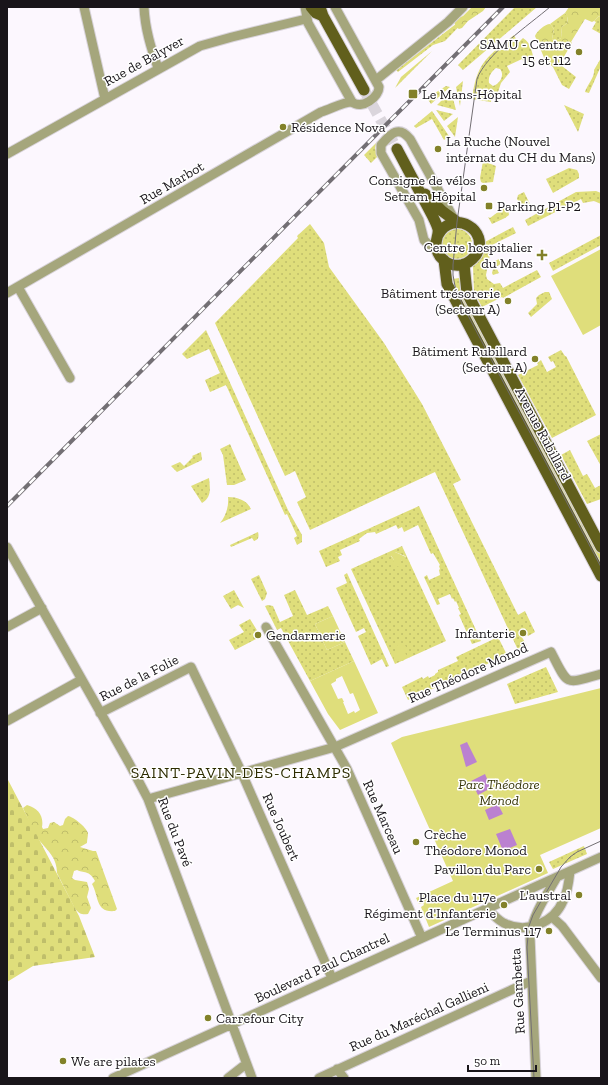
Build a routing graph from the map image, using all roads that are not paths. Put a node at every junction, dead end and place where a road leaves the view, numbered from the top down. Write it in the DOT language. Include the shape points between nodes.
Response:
graph roads {
  1 [pos="84,7"];
  2 [pos="144,7"];
  3 [pos="305,7"];
  4 [pos="310,7"];
  5 [pos="335,7"];
  6 [pos="463,7"];
  7 [pos="322,11"];
  8 [pos="306,19"];
  9 [pos="158,68"];
  10 [pos="376,80"];
  11 [pos="364,90"];
  12 [pos="105,99"];
  13 [pos="352,102"];
  14 [pos="396,149"];
  15 [pos="7,154"];
  16 [pos="416,184"];
  17 [pos="456,221"];
  18 [pos="438,235"];
  19 [pos="436,247"];
  20 [pos="444,260"];
  21 [pos="464,264"];
  22 [pos="18,287"];
  23 [pos="7,293"];
  24 [pos="70,378"];
  25 [pos="7,547"];
  26 [pos="601,547"];
  27 [pos="601,576"];
  28 [pos="42,608"];
  29 [pos="7,627"];
  30 [pos="266,627"];
  31 [pos="191,667"];
  32 [pos="601,674"];
  33 [pos="81,680"];
  34 [pos="100,714"];
  35 [pos="7,721"];
  36 [pos="335,747"];
  37 [pos="242,773"];
  38 [pos="148,800"];
  39 [pos="601,857"];
  40 [pos="570,871"];
  41 [pos="557,877"];
  42 [pos="487,909"];
  43 [pos="552,917"];
  44 [pos="531,926"];
  45 [pos="422,938"];
  46 [pos="600,976"];
  47 [pos="332,978"];
  48 [pos="531,981"];
  49 [pos="231,1026"];
  50 [pos="246,1064"];
  51 [pos="337,1069"];
  52 [pos="113,1078"];
  53 [pos="228,1078"];
  54 [pos="252,1078"];
  55 [pos="319,1078"];
  56 [pos="344,1078"];
  57 [pos="536,1078"];
  1 -- 12 [label="street"];
  2 -- 9 [label="street" via="148,40"];
  3 -- 8 [label="street"];
  4 -- 7 [label="main road" via="316,13"];
  5 -- 10 [label="street"];
  6 -- 10 [label="street"];
  7 -- 11 [label="main road"];
  8 -- 9 [label="street, Rue de Balyver" via="200,46"];
  8 -- 13 [label="street"];
  9 -- 12 [label="street, Rue de Balyver"];
  10 -- 13 [label="street" via="379,89 374,97 362,105"];
  12 -- 15 [label="street, Rue de Balyver"];
  13 -- 22 [label="street, Rue Marbot" via="321,112"];
  14 -- 16 [label="main road"];
  16 -- 17 [label="main road" via="428,199"];
  16 -- 18 [label="main road" via="433,217"];
  17 -- 18 [label="main road" via="444,227"];
  17 -- 19 [label="street, Avenue Rubillard" via="410,139 402,132 392,133 381,145 381,153 419,220 424,240"];
  17 -- 21 [label="main road" via="470,226 479,241 476,254"];
  18 -- 19 [label="main road"];
  19 -- 20 [label="main road, Avenue Rubillard"];
  20 -- 21 [label="main road" via="453,265"];
  20 -- 27 [label="main road, Avenue Rubillard" via="447,284"];
  21 -- 26 [label="main road, Avenue Rubillard" via="467,293"];
  22 -- 23 [label="street, Rue Marbot"];
  22 -- 24 [label="street"];
  25 -- 28 [label="street, Rue du Pavé"];
  28 -- 29 [label="street"];
  28 -- 33 [label="street, Rue du Pavé"];
  30 -- 36 [label="street, Rue Marceau"];
  31 -- 34 [label="street, Rue de la Folie"];
  31 -- 37 [label="street, Rue Joubert"];
  32 -- 36 [label="street, Rue Théodore Monod" via="568,681 551,652"];
  33 -- 34 [label="street, Rue du Pavé"];
  33 -- 35 [label="street"];
  34 -- 38 [label="street, Rue du Pavé"];
  36 -- 37 [label="street"];
  36 -- 45 [label="street, Rue Marceau"];
  37 -- 38 [label="street"];
  37 -- 47 [label="street, Rue Joubert"];
  38 -- 49 [label="street, Rue du Pavé"];
  39 -- 40 [label="street, Boulevard Paul Chantrel"];
  40 -- 41 [label="street, Boulevard Paul Chantrel"];
  40 -- 43 [label="street" via="564,899"];
  41 -- 42 [label="street, Boulevard Paul Chantrel"];
  41 -- 44 [label="street, Rue Gambetta"];
  42 -- 44 [label="street" via="507,925"];
  42 -- 45 [label="street, Boulevard Paul Chantrel"];
  43 -- 44 [label="street"];
  43 -- 46 [label="street" via="562,926"];
  44 -- 48 [label="street, Rue Gambetta"];
  45 -- 47 [label="street, Boulevard Paul Chantrel"];
  47 -- 49 [label="street, Boulevard Paul Chantrel"];
  48 -- 51 [label="street, Rue du Maréchal Gallieni"];
  48 -- 57 [label="street, Rue Gambetta"];
  49 -- 50 [label="street, Rue du Pavé"];
  49 -- 52 [label="street, Boulevard Paul Chantrel"];
  50 -- 53 [label="street"];
  50 -- 54 [label="street, Rue du Pavé"];
  51 -- 55 [label="street, Rue du Maréchal Gallieni"];
  51 -- 56 [label="street"];
}
